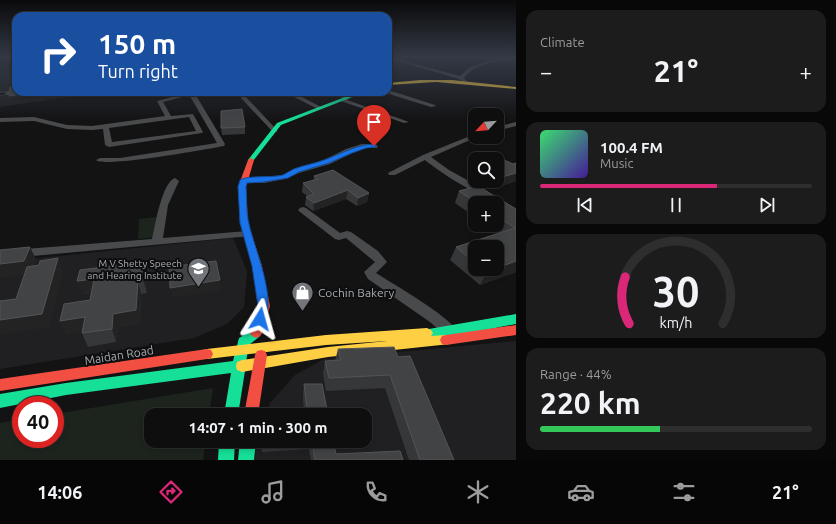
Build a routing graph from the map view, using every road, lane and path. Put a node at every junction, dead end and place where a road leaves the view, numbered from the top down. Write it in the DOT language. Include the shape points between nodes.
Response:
graph roads {
  1 [pos="457,78"];
  2 [pos="462,80"];
  3 [pos="392,83"];
  4 [pos="516,88"];
  5 [pos="8,91"];
  6 [pos="0,92"];
  7 [pos="392,93"];
  8 [pos="183,96"];
  9 [pos="193,96"];
  10 [pos="244,96"];
  11 [pos="296,96"];
  12 [pos="339,96"];
  13 [pos="353,96"];
  14 [pos="345,99"];
  15 [pos="433,106"];
  16 [pos="320,108"];
  17 [pos="169,118"];
  18 [pos="0,120"];
  19 [pos="406,122"];
  20 [pos="516,124"];
  21 [pos="106,127"];
  22 [pos="504,127"];
  23 [pos="275,131"];
  24 [pos="468,139"];
  25 [pos="374,146"];
  26 [pos="426,156"];
  27 [pos="100,160"];
  28 [pos="392,173"];
  29 [pos="244,180"];
  30 [pos="175,181"];
  31 [pos="489,196"];
  32 [pos="303,210"];
  33 [pos="247,234"];
  34 [pos="157,241"];
  35 [pos="0,254"];
  36 [pos="516,319"];
  37 [pos="516,330"];
  38 [pos="450,331"];
  39 [pos="256,333"];
  40 [pos="262,347"];
  41 [pos="242,350"];
  42 [pos="260,363"];
  43 [pos="238,367"];
  44 [pos="0,385"];
  45 [pos="0,400"];
  46 [pos="231,408"];
  47 [pos="252,408"];
  48 [pos="227,448"];
  49 [pos="247,448"];
  50 [pos="226,460"];
  51 [pos="246,460"];
  1 -- 2 [label="street"];
  2 -- 3 [label="street" via="405,80"];
  2 -- 4 [label="street"];
  5 -- 6 [label="path"];
  7 -- 15 [label="street"];
  8 -- 17 [label="street" via="160,102"];
  9 -- 27 [label="street" via="221,144 120,160"];
  10 -- 23 [label="street"];
  11 -- 16 [label="street"];
  12 -- 14 [label="street"];
  13 -- 14 [label="street"];
  14 -- 16 [label="street"];
  14 -- 19 [label="street"];
  16 -- 23 [label="street" via="280,124"];
  17 -- 21 [label="street"];
  17 -- 21 [label="street" via="191,115 200,132 109,145"];
  18 -- 21 [label="street" via="34,119 67,127"];
  20 -- 22 [label="street"];
  23 -- 29 [label="street" via="251,160"];
  24 -- 26 [label="street"];
  25 -- 29 [label="street" via="349,151 285,176"];
  26 -- 28 [label="street"];
  26 -- 31 [label="street" via="454,177"];
  29 -- 33 [label="street" via="244,223"];
  30 -- 34 [label="street" via="163,205"];
  32 -- 38 [label="street" via="339,237 347,234 374,254 381,262 370,272 372,276"];
  33 -- 34 [label="street"];
  33 -- 39 [label="street" via="257,266 264,306"];
  34 -- 35 [label="street"];
  36 -- 38 [label="street, Maidan Road"];
  37 -- 42 [label="street" via="467,338 328,352"];
  38 -- 40 [label="street, Maidan Road"];
  39 -- 40 [label="street" via="262,341"];
  39 -- 41 [label="street" via="243,342"];
  40 -- 41 [label="street, Maidan Road"];
  40 -- 42 [label="street"];
  41 -- 43 [label="street"];
  41 -- 44 [label="street, Maidan Road"];
  42 -- 43 [label="street"];
  42 -- 47 [label="street"];
  43 -- 45 [label="street"];
  43 -- 46 [label="street"];
  48 -- 50 [label="street"];
  49 -- 51 [label="street"];
}
